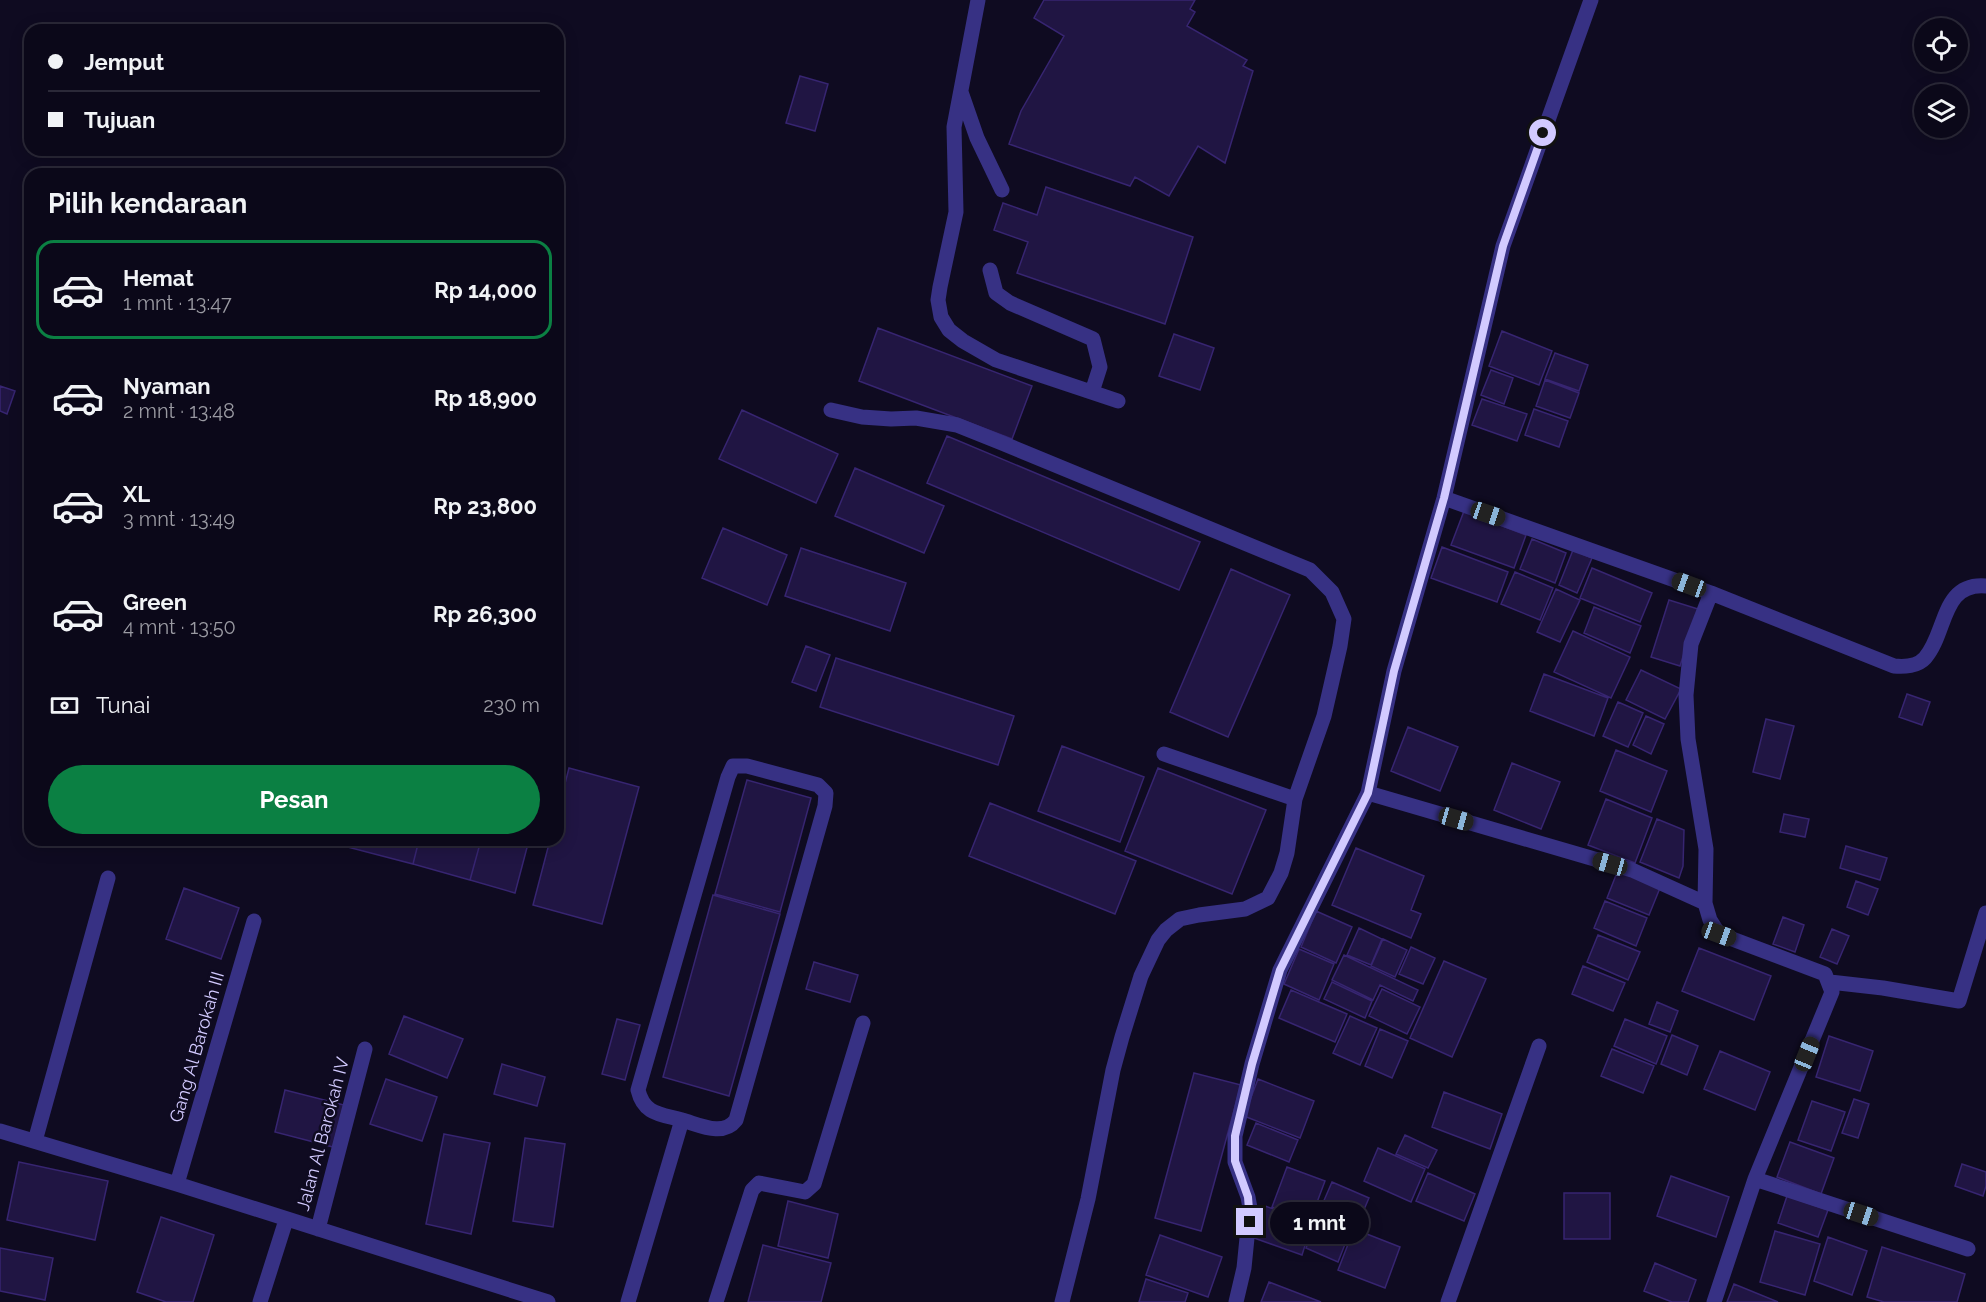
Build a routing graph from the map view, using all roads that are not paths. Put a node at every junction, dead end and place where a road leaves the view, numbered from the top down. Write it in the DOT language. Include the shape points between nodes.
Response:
graph roads {
  1 [pos="978,0"];
  2 [pos="1591,0"];
  3 [pos="961,92"];
  4 [pos="1002,190"];
  5 [pos="990,270"];
  6 [pos="1092,392"];
  7 [pos="1118,401"];
  8 [pos="831,410"];
  9 [pos="1444,498"];
  10 [pos="1986,586"];
  11 [pos="1711,593"];
  12 [pos="1164,754"];
  13 [pos="1368,793"];
  14 [pos="1295,799"];
  15 [pos="108,878"];
  16 [pos="1706,903"];
  17 [pos="1986,913"];
  18 [pos="254,921"];
  19 [pos="1830,982"];
  20 [pos="863,1023"];
  21 [pos="1539,1046"];
  22 [pos="365,1049"];
  23 [pos="682,1120"];
  24 [pos="0,1131"];
  25 [pos="35,1141"];
  26 [pos="1755,1179"];
  27 [pos="177,1184"];
  28 [pos="286,1220"];
  29 [pos="318,1229"];
  30 [pos="1968,1249"];
  31 [pos="260,1302"];
  32 [pos="548,1302"];
  33 [pos="628,1302"];
  34 [pos="716,1302"];
  35 [pos="1062,1302"];
  36 [pos="1236,1302"];
  37 [pos="1448,1302"];
  38 [pos="1714,1302"];
  1 -- 3 [label="street"];
  2 -- 9 [label="street" via="1503,246"];
  3 -- 4 [label="street"];
  3 -- 6 [label="street" via="954,127 956,212 938,300 941,317 963,341 996,360"];
  5 -- 6 [label="street" via="996,293 1010,303 1093,339 1100,367"];
  6 -- 7 [label="street"];
  8 -- 14 [label="street" via="862,417 915,418 957,425 1310,570 1332,592 1344,619 1324,716"];
  9 -- 11 [label="street"];
  9 -- 13 [label="street" via="1394,671"];
  10 -- 11 [label="street" via="1959,591 1924,659 1904,667"];
  11 -- 16 [label="street" via="1691,644 1686,695 1688,739 1706,849"];
  12 -- 14 [label="street"];
  13 -- 16 [label="street" via="1632,870"];
  13 -- 36 [label="street" via="1280,970 1252,1064 1235,1136 1235,1161 1250,1208"];
  14 -- 35 [label="street" via="1287,853 1268,898 1245,909 1180,919 1158,940 1149,959 1113,1071 1088,1199"];
  15 -- 25 [label="street"];
  16 -- 19 [label="street" via="1719,934 1826,974"];
  17 -- 19 [label="street" via="1959,1001"];
  18 -- 27 [label="street, Gang Al Barokah III"];
  19 -- 26 [label="street" via="1832,992"];
  20 -- 34 [label="street" via="814,1184 805,1192 759,1183 752,1190"];
  21 -- 37 [label="street"];
  22 -- 29 [label="street, Jalan Al Barokah IV"];
  23 -- 23 [label="street" via="720,1130 730,1127 735,1120 825,806 826,793 818,785 747,766 734,766 728,777 638,1090 648,1110"];
  23 -- 33 [label="street"];
  24 -- 25 [label="street"];
  25 -- 27 [label="street"];
  26 -- 30 [label="street"];
  26 -- 38 [label="street"];
  27 -- 28 [label="street"];
  28 -- 29 [label="street"];
  28 -- 31 [label="street"];
  29 -- 32 [label="street"];
}
